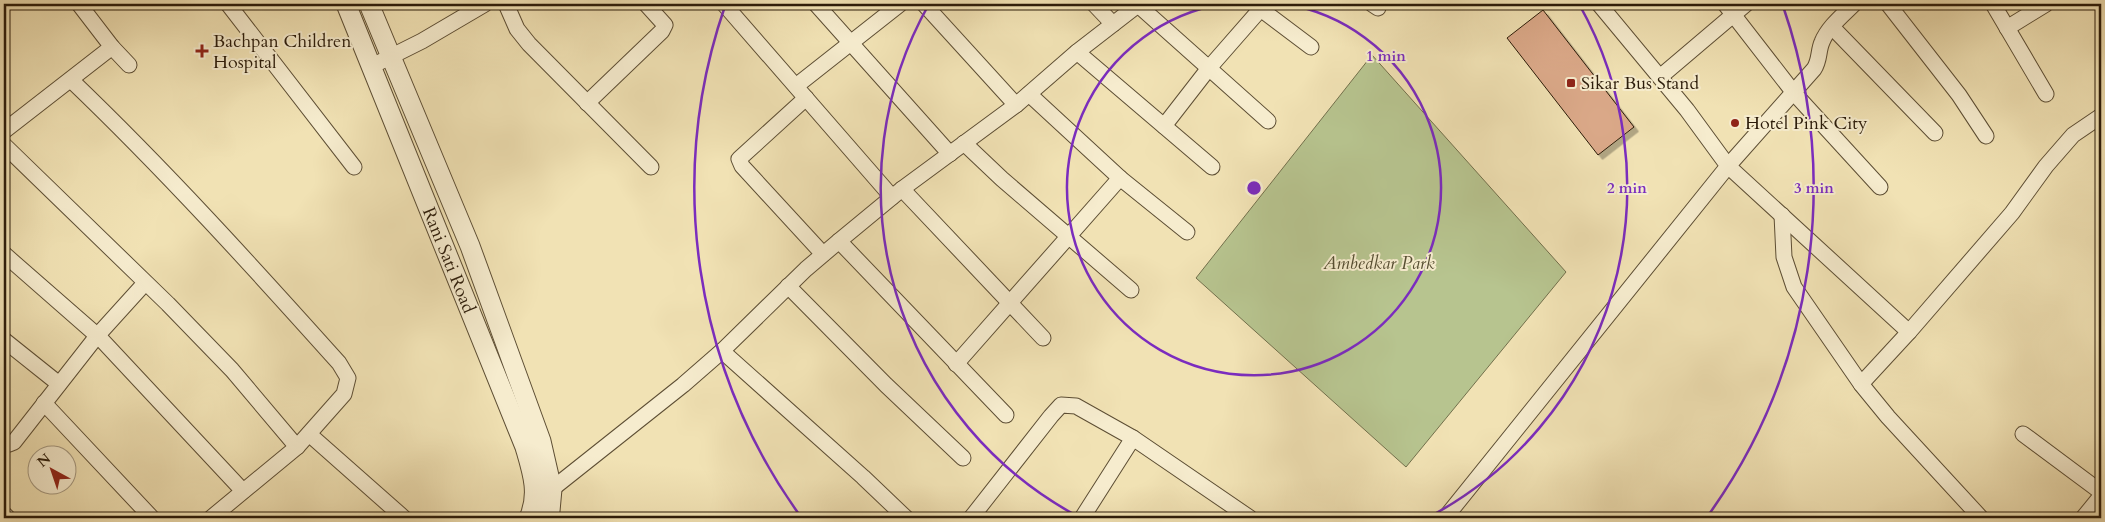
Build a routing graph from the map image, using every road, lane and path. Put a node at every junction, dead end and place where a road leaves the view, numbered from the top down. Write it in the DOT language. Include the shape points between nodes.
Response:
graph roads {
  1 [pos="79,4"];
  2 [pos="228,4"];
  3 [pos="346,4"];
  4 [pos="369,4"];
  5 [pos="485,4"];
  6 [pos="506,4"];
  7 [pos="646,4"];
  8 [pos="724,4"];
  9 [pos="816,4"];
  10 [pos="900,4"];
  11 [pos="924,4"];
  12 [pos="1094,4"];
  13 [pos="1139,4"];
  14 [pos="1600,4"];
  15 [pos="1746,4"];
  16 [pos="1854,4"];
  17 [pos="1888,4"];
  18 [pos="1993,4"];
  19 [pos="2046,4"];
  20 [pos="1260,5"];
  21 [pos="1729,9"];
  22 [pos="1113,24"];
  23 [pos="1832,27"];
  24 [pos="2007,28"];
  25 [pos="852,43"];
  26 [pos="112,47"];
  27 [pos="1311,47"];
  28 [pos="1077,52"];
  29 [pos="390,55"];
  30 [pos="129,66"];
  31 [pos="370,67"];
  32 [pos="1210,68"];
  33 [pos="1660,77"];
  34 [pos="71,80"];
  35 [pos="796,86"];
  36 [pos="1794,93"];
  37 [pos="1029,94"];
  38 [pos="2046,94"];
  39 [pos="806,98"];
  40 [pos="587,103"];
  41 [pos="1016,105"];
  42 [pos="2101,116"];
  43 [pos="1268,121"];
  44 [pos="1164,126"];
  45 [pos="4,131"];
  46 [pos="1935,133"];
  47 [pos="1986,136"];
  48 [pos="964,143"];
  49 [pos="4,145"];
  50 [pos="950,154"];
  51 [pos="1728,166"];
  52 [pos="354,167"];
  53 [pos="651,167"];
  54 [pos="1212,167"];
  55 [pos="1120,178"];
  56 [pos="1880,187"];
  57 [pos="897,193"];
  58 [pos="1782,215"];
  59 [pos="1187,232"];
  60 [pos="1068,238"];
  61 [pos="839,240"];
  62 [pos="4,254"];
  63 [pos="823,254"];
  64 [pos="146,283"];
  65 [pos="788,286"];
  66 [pos="1131,290"];
  67 [pos="1011,304"];
  68 [pos="1909,332"];
  69 [pos="97,336"];
  70 [pos="1044,338"];
  71 [pos="4,340"];
  72 [pos="722,351"];
  73 [pos="956,364"];
  74 [pos="59,384"];
  75 [pos="1861,384"];
  76 [pos="44,403"];
  77 [pos="1006,415"];
  78 [pos="309,434"];
  79 [pos="2022,434"];
  80 [pos="1134,438"];
  81 [pos="4,443"];
  82 [pos="533,444"];
  83 [pos="296,447"];
  84 [pos="963,458"];
  85 [pos="552,489"];
  86 [pos="243,491"];
  87 [pos="2101,494"];
  88 [pos="4,514"];
  89 [pos="1973,516"];
  90 [pos="8,518"];
  91 [pos="152,518"];
  92 [pos="211,518"];
  93 [pos="404,518"];
  94 [pos="529,518"];
  95 [pos="547,518"];
  96 [pos="906,518"];
  97 [pos="971,518"];
  98 [pos="1082,518"];
  99 [pos="1250,518"];
  100 [pos="1445,518"];
  101 [pos="2083,518"];
  1 -- 26 [label="street"];
  2 -- 52 [label="street"];
  3 -- 31 [label="street, Rani Sati Road"];
  4 -- 29 [label="street"];
  5 -- 29 [label="street" via="422,41"];
  6 -- 40 [label="street" via="517,29 529,44"];
  7 -- 40 [label="street" via="665,25 662,31"];
  8 -- 35 [label="street"];
  9 -- 25 [label="street"];
  10 -- 25 [label="street"];
  11 -- 41 [label="street"];
  12 -- 22 [label="street"];
  13 -- 22 [label="street"];
  13 -- 32 [label="street"];
  14 -- 33 [label="street"];
  15 -- 21 [label="street"];
  16 -- 23 [label="street"];
  17 -- 47 [label="street" via="1959,95"];
  18 -- 24 [label="street"];
  19 -- 24 [label="street"];
  20 -- 27 [label="street"];
  20 -- 32 [label="street"];
  21 -- 33 [label="street"];
  21 -- 36 [label="street"];
  22 -- 28 [label="street"];
  23 -- 36 [label="street" via="1821,45 1819,62"];
  23 -- 46 [label="street"];
  24 -- 38 [label="street"];
  25 -- 35 [label="street"];
  25 -- 50 [label="street"];
  26 -- 30 [label="street"];
  26 -- 34 [label="street"];
  28 -- 37 [label="street"];
  28 -- 44 [label="street"];
  29 -- 31 [label="street"];
  29 -- 82 [label="street" via="470,246"];
  31 -- 82 [label="street, Rani Sati Road"];
  32 -- 43 [label="street"];
  32 -- 44 [label="street"];
  33 -- 51 [label="street"];
  34 -- 45 [label="street"];
  34 -- 78 [label="street" via="200,209 339,363 348,378 344,394"];
  35 -- 39 [label="street"];
  36 -- 51 [label="street"];
  36 -- 56 [label="street"];
  37 -- 41 [label="street"];
  37 -- 55 [label="street"];
  39 -- 57 [label="street"];
  39 -- 63 [label="street" via="739,159"];
  40 -- 53 [label="street"];
  41 -- 48 [label="street"];
  42 -- 68 [label="street" via="2073,135 2012,213"];
  44 -- 54 [label="street"];
  48 -- 50 [label="street"];
  48 -- 60 [label="street"];
  49 -- 64 [label="street"];
  50 -- 57 [label="street"];
  51 -- 58 [label="street"];
  51 -- 100 [label="street"];
  55 -- 59 [label="street"];
  55 -- 60 [label="street"];
  57 -- 61 [label="street"];
  57 -- 67 [label="street"];
  58 -- 68 [label="street"];
  58 -- 75 [label="street" via="1784,257 1794,286"];
  60 -- 66 [label="street"];
  60 -- 67 [label="street"];
  61 -- 63 [label="street"];
  61 -- 73 [label="street"];
  62 -- 69 [label="street"];
  63 -- 65 [label="street"];
  64 -- 69 [label="street"];
  64 -- 83 [label="street" via="232,370"];
  65 -- 72 [label="street"];
  65 -- 84 [label="street"];
  67 -- 70 [label="street"];
  67 -- 73 [label="street"];
  68 -- 75 [label="street"];
  69 -- 74 [label="street"];
  69 -- 86 [label="street"];
  71 -- 74 [label="street"];
  72 -- 85 [label="street"];
  72 -- 96 [label="street"];
  73 -- 77 [label="street"];
  74 -- 76 [label="street"];
  75 -- 89 [label="street"];
  76 -- 81 [label="street" via="14,442"];
  76 -- 91 [label="street"];
  78 -- 83 [label="street"];
  78 -- 93 [label="street"];
  79 -- 87 [label="street"];
  80 -- 97 [label="street" via="1076,406 1061,406"];
  80 -- 98 [label="street"];
  80 -- 99 [label="street"];
  82 -- 85 [label="street"];
  82 -- 94 [label="street, Rani Sati Road" via="536,490"];
  83 -- 86 [label="street"];
  85 -- 95 [label="street"];
  86 -- 92 [label="street"];
  87 -- 101 [label="street"];
  88 -- 90 [label="street"];
}
